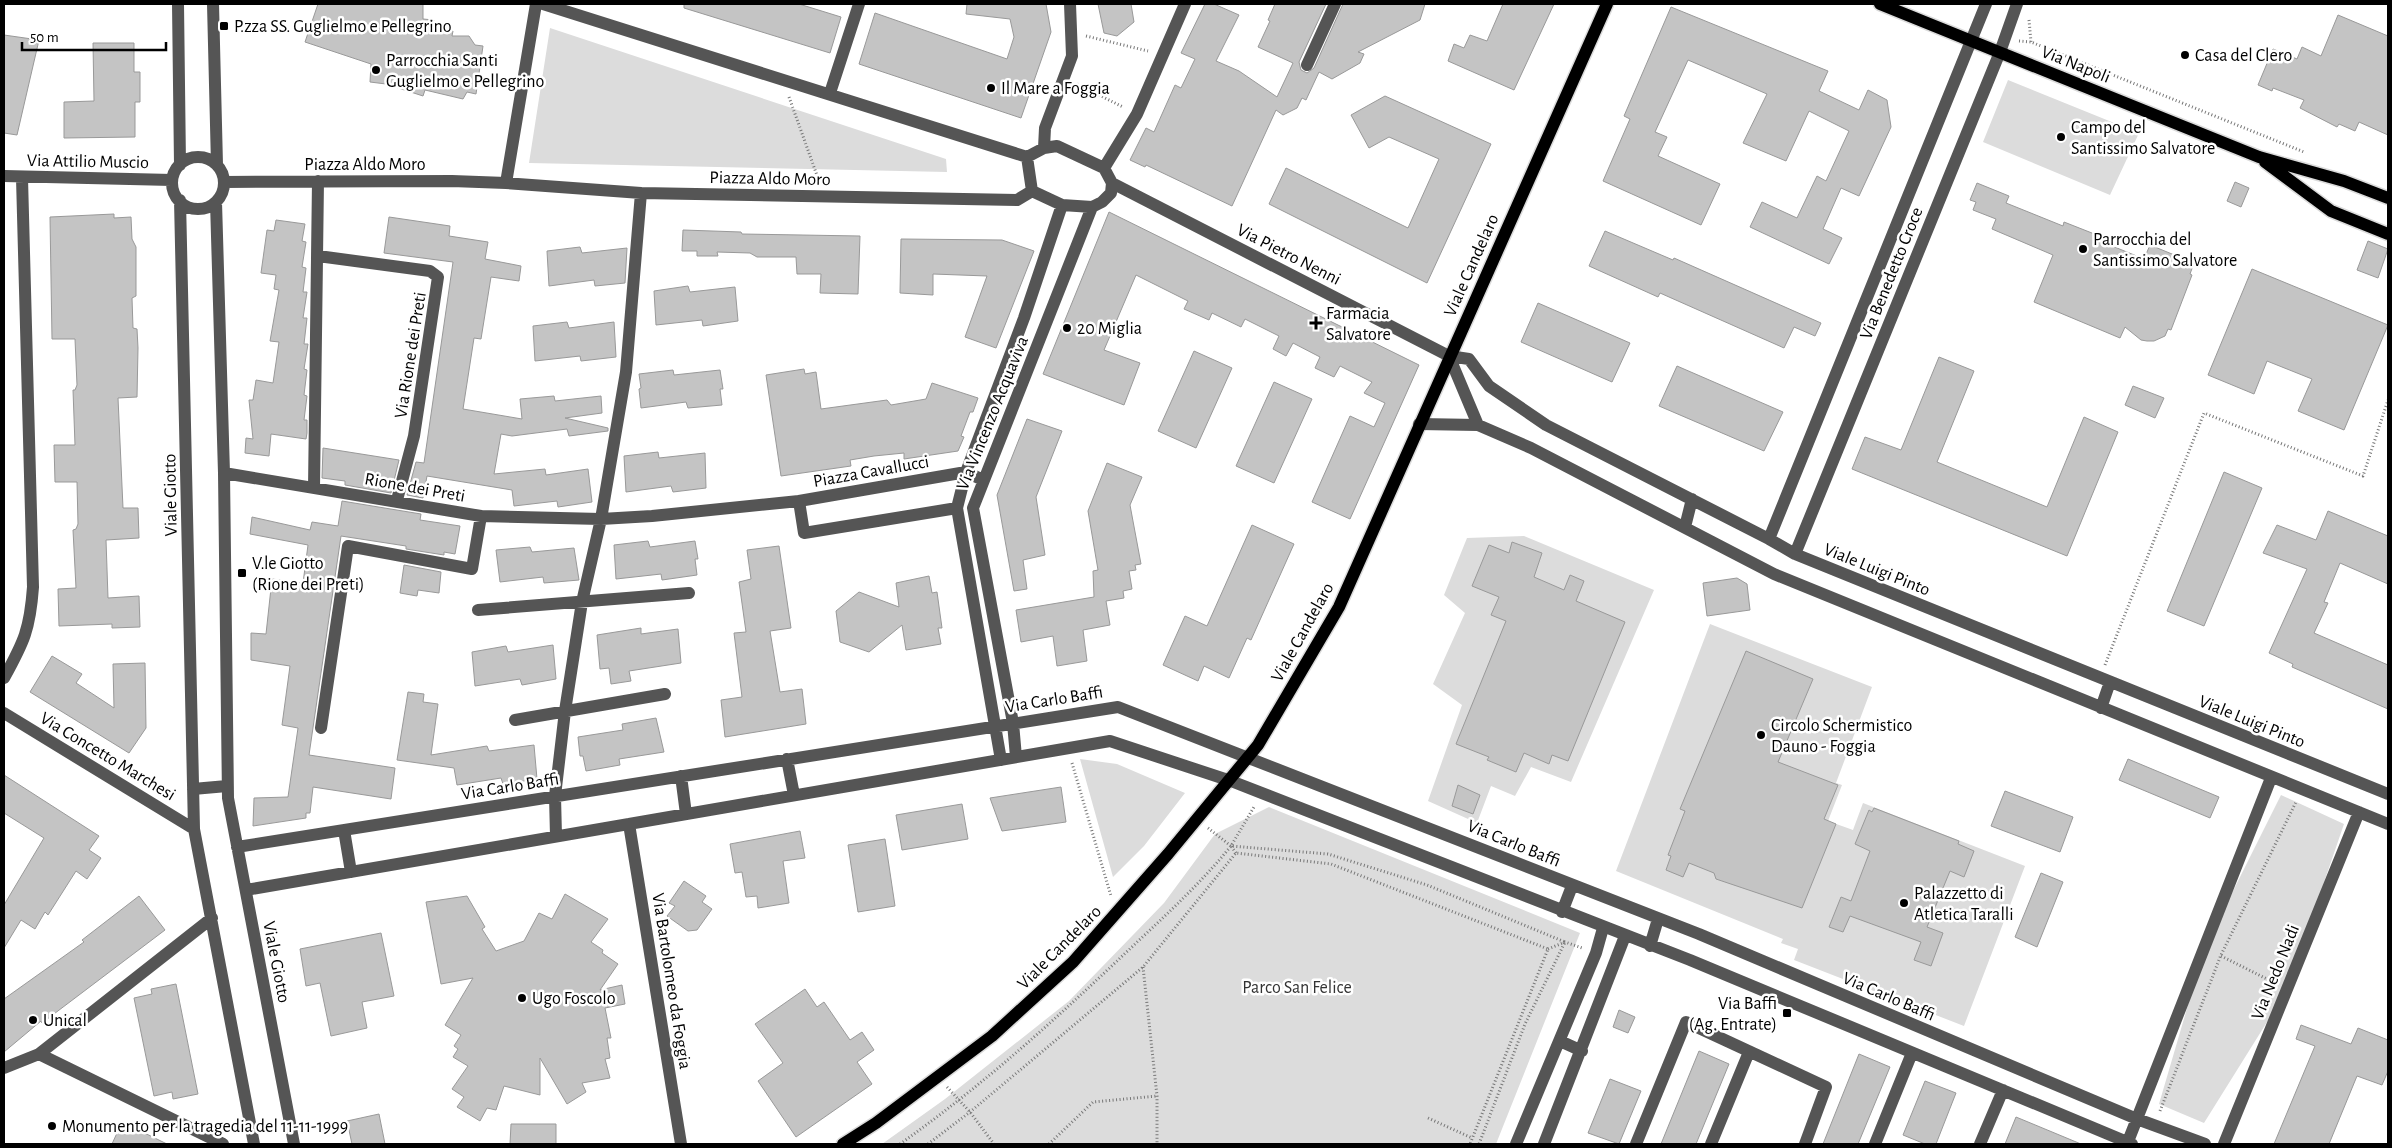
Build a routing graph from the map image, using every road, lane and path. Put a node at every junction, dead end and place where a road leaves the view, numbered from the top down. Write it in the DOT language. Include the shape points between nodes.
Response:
graph roads {
  1 [pos="178,4"];
  2 [pos="213,4"];
  3 [pos="536,4"];
  4 [pos="543,4"];
  5 [pos="859,4"];
  6 [pos="1070,4"];
  7 [pos="1186,4"];
  8 [pos="1335,4"];
  9 [pos="1607,4"];
  10 [pos="1880,4"];
  11 [pos="1986,4"];
  12 [pos="2017,4"];
  13 [pos="2031,12"];
  14 [pos="1071,32"];
  15 [pos="1971,41"];
  16 [pos="2031,42"];
  17 [pos="2002,47"];
  18 [pos="1164,54"];
  19 [pos="1307,65"];
  20 [pos="782,78"];
  21 [pos="1064,78"];
  22 [pos="830,93"];
  23 [pos="1137,114"];
  24 [pos="1044,148"];
  25 [pos="2306,152"];
  26 [pos="1027,157"];
  27 [pos="2259,157"];
  28 [pos="180,164"];
  29 [pos="217,165"];
  30 [pos="1104,168"];
  31 [pos="4,176"];
  32 [pos="22,178"];
  33 [pos="172,180"];
  34 [pos="318,181"];
  35 [pos="224,182"];
  36 [pos="1112,182"];
  37 [pos="506,183"];
  38 [pos="1032,191"];
  39 [pos="641,193"];
  40 [pos="825,196"];
  41 [pos="2388,198"];
  42 [pos="180,200"];
  43 [pos="216,202"];
  44 [pos="1062,205"];
  45 [pos="1092,207"];
  46 [pos="2388,234"];
  47 [pos="318,256"];
  48 [pos="1449,356"];
  49 [pos="2388,400"];
  50 [pos="1419,424"];
  51 [pos="1478,425"];
  52 [pos="966,472"];
  53 [pos="224,473"];
  54 [pos="983,480"];
  55 [pos="314,488"];
  56 [pos="1692,499"];
  57 [pos="397,500"];
  58 [pos="799,500"];
  59 [pos="957,508"];
  60 [pos="480,516"];
  61 [pos="601,519"];
  62 [pos="1685,527"];
  63 [pos="1769,539"];
  64 [pos="1795,554"];
  65 [pos="689,593"];
  66 [pos="582,602"];
  67 [pos="478,610"];
  68 [pos="2096,662"];
  69 [pos="2105,665"];
  70 [pos="2114,669"];
  71 [pos="4,678"];
  72 [pos="2110,682"];
  73 [pos="666,694"];
  74 [pos="2101,708"];
  75 [pos="565,711"];
  76 [pos="4,713"];
  77 [pos="516,720"];
  78 [pos="1013,723"];
  79 [pos="994,726"];
  80 [pos="320,728"];
  81 [pos="1068,748"];
  82 [pos="1016,757"];
  83 [pos="1249,757"];
  84 [pos="787,759"];
  85 [pos="1001,760"];
  86 [pos="681,776"];
  87 [pos="2272,778"];
  88 [pos="1231,781"];
  89 [pos="227,786"];
  90 [pos="193,789"];
  91 [pos="2302,790"];
  92 [pos="1261,793"];
  93 [pos="2388,794"];
  94 [pos="794,795"];
  95 [pos="555,796"];
  96 [pos="2359,812"];
  97 [pos="686,814"];
  98 [pos="1198,820"];
  99 [pos="629,824"];
  100 [pos="2388,824"];
  101 [pos="194,830"];
  102 [pos="344,830"];
  103 [pos="556,836"];
  104 [pos="1231,846"];
  105 [pos="237,847"];
  106 [pos="1236,853"];
  107 [pos="351,872"];
  108 [pos="1572,886"];
  109 [pos="246,890"];
  110 [pos="1562,912"];
  111 [pos="1117,914"];
  112 [pos="212,918"];
  113 [pos="1658,919"];
  114 [pos="1604,928"];
  115 [pos="1625,936"];
  116 [pos="1650,946"];
  117 [pos="2205,947"];
  118 [pos="2220,955"];
  119 [pos="1142,967"];
  120 [pos="2287,990"];
  121 [pos="1560,1041"];
  122 [pos="1582,1051"];
  123 [pos="1748,1052"];
  124 [pos="1912,1053"];
  125 [pos="39,1054"];
  126 [pos="4,1068"];
  127 [pos="938,1076"];
  128 [pos="2003,1090"];
  129 [pos="1157,1096"];
  130 [pos="960,1102"];
  131 [pos="970,1112"];
  132 [pos="1428,1118"];
  133 [pos="2137,1119"];
  134 [pos="2154,1126"];
  135 [pos="1472,1138"];
  136 [pos="223,1144"];
  137 [pos="254,1144"];
  138 [pos="294,1144"];
  139 [pos="681,1144"];
  140 [pos="843,1144"];
  141 [pos="900,1144"];
  142 [pos="928,1144"];
  143 [pos="994,1144"];
  144 [pos="1049,1144"];
  145 [pos="1157,1144"];
  146 [pos="1470,1144"];
  147 [pos="1479,1144"];
  148 [pos="1516,1144"];
  149 [pos="1545,1144"];
  150 [pos="1636,1144"];
  151 [pos="1711,1144"];
  152 [pos="1805,1144"];
  153 [pos="1875,1144"];
  154 [pos="1980,1144"];
  155 [pos="2129,1144"];
  156 [pos="2205,1144"];
  157 [pos="2224,1144"];
  1 -- 28 [label="street"];
  2 -- 29 [label="street"];
  3 -- 37 [label="street"];
  4 -- 20 [label="street"];
  5 -- 22 [label="street"];
  6 -- 14 [label="street"];
  7 -- 18 [label="street"];
  8 -- 19 [label="street"];
  9 -- 48 [label="main road, Viale Candelaro"];
  10 -- 15 [label="main road, Via Napoli"];
  11 -- 15 [label="street, Via Benedetto Croce"];
  12 -- 17 [label="street, Via Benedetto Croce"];
  13 -- 16 [label="path"];
  14 -- 18 [label="path"];
  14 -- 21 [label="street" via="1072,56"];
  15 -- 17 [label="main road, Via Napoli"];
  15 -- 63 [label="street, Via Benedetto Croce"];
  16 -- 17 [label="path"];
  16 -- 25 [label="path"];
  17 -- 27 [label="main road, Via Napoli"];
  17 -- 64 [label="street, Via Benedetto Croce"];
  18 -- 23 [label="street"];
  20 -- 22 [label="street"];
  20 -- 40 [label="path"];
  21 -- 23 [label="path"];
  21 -- 24 [label="street" via="1045,128"];
  22 -- 26 [label="street"];
  23 -- 30 [label="street"];
  24 -- 26 [label="street"];
  24 -- 30 [label="street" via="1057,146"];
  26 -- 38 [label="street"];
  27 -- 41 [label="main road, Via Napoli" via="2344,181"];
  27 -- 46 [label="main road, Via Napoli" via="2331,211"];
  28 -- 29 [label="street" via="203,157"];
  28 -- 33 [label="street"];
  29 -- 35 [label="street"];
  30 -- 36 [label="street"];
  31 -- 32 [label="street, Via Attilio Muscio"];
  32 -- 33 [label="street, Via Attilio Muscio"];
  32 -- 71 [label="street" via="33,587 31,619 22,645"];
  33 -- 42 [label="street"];
  34 -- 35 [label="street, Piazza Aldo Moro"];
  34 -- 37 [label="street, Piazza Aldo Moro"];
  34 -- 47 [label="street"];
  35 -- 43 [label="street"];
  36 -- 45 [label="street" via="1110,193"];
  36 -- 48 [label="street, Via Pietro Nenni"];
  37 -- 39 [label="street, Piazza Aldo Moro"];
  38 -- 40 [label="street, Piazza Aldo Moro" via="1017,200"];
  38 -- 44 [label="street"];
  39 -- 40 [label="street, Piazza Aldo Moro"];
  39 -- 61 [label="street" via="626,372"];
  42 -- 43 [label="street" via="200,208"];
  42 -- 90 [label="street, Viale Giotto"];
  43 -- 53 [label="street, Viale Giotto"];
  44 -- 45 [label="street"];
  44 -- 52 [label="street, Via Vincenzo Acquaviva"];
  45 -- 54 [label="street, Via Vincenzo Acquaviva"];
  47 -- 55 [label="street"];
  47 -- 57 [label="street, Via Rione dei Preti" via="430,270 438,277 414,436"];
  48 -- 50 [label="main road, Viale Candelaro"];
  48 -- 51 [label="street"];
  48 -- 56 [label="street, Viale Luigi Pinto" via="1470,359 1489,386 1546,425"];
  49 -- 69 [label="path" via="2363,476 2204,413"];
  50 -- 51 [label="street"];
  50 -- 83 [label="main road, Viale Candelaro" via="1339,607"];
  51 -- 62 [label="street" via="1531,448"];
  52 -- 54 [label="street"];
  52 -- 58 [label="street, Piazza Cavallucci"];
  52 -- 59 [label="street, Via Vincenzo Acquaviva"];
  53 -- 55 [label="street, Rione dei Preti"];
  53 -- 89 [label="street, Viale Giotto"];
  54 -- 78 [label="street, Via Vincenzo Acquaviva" via="973,508"];
  55 -- 57 [label="street, Rione dei Preti"];
  56 -- 62 [label="street"];
  56 -- 63 [label="street, Viale Luigi Pinto"];
  57 -- 60 [label="street, Rione dei Preti"];
  58 -- 59 [label="street, Piazza Cavallucci" via="804,533"];
  58 -- 61 [label="street, Rione dei Preti"];
  59 -- 79 [label="street, Via Vincenzo Acquaviva"];
  60 -- 61 [label="street, Rione dei Preti"];
  60 -- 80 [label="street" via="472,569 348,546"];
  61 -- 66 [label="street"];
  62 -- 74 [label="street" via="1774,574"];
  63 -- 64 [label="street, Viale Luigi Pinto"];
  64 -- 72 [label="street, Viale Luigi Pinto"];
  65 -- 66 [label="street"];
  66 -- 67 [label="street"];
  66 -- 75 [label="street"];
  68 -- 69 [label="path"];
  69 -- 70 [label="path"];
  72 -- 74 [label="street"];
  72 -- 93 [label="street, Viale Luigi Pinto"];
  73 -- 75 [label="street"];
  74 -- 87 [label="street"];
  75 -- 77 [label="street"];
  75 -- 95 [label="street"];
  76 -- 101 [label="street, Via Concetto Marchesi"];
  78 -- 79 [label="street, Via Carlo Baffi"];
  78 -- 82 [label="street, Via Vincenzo Acquaviva"];
  78 -- 83 [label="street, Via Carlo Baffi" via="1118,707"];
  79 -- 84 [label="street, Via Carlo Baffi"];
  79 -- 85 [label="street, Via Vincenzo Acquaviva"];
  81 -- 82 [label="street"];
  81 -- 88 [label="street" via="1110,741"];
  81 -- 111 [label="path"];
  82 -- 85 [label="street"];
  83 -- 88 [label="main road, Viale Candelaro"];
  83 -- 108 [label="street, Via Carlo Baffi"];
  84 -- 86 [label="street, Via Carlo Baffi"];
  84 -- 94 [label="street"];
  85 -- 94 [label="street"];
  86 -- 95 [label="street, Via Carlo Baffi"];
  86 -- 97 [label="street"];
  87 -- 91 [label="street"];
  87 -- 117 [label="street"];
  88 -- 92 [label="street"];
  88 -- 98 [label="main road, Viale Candelaro"];
  89 -- 90 [label="street"];
  89 -- 105 [label="street, Viale Giotto"];
  90 -- 101 [label="street, Viale Giotto"];
  91 -- 96 [label="street"];
  91 -- 118 [label="path"];
  92 -- 104 [label="path"];
  92 -- 110 [label="street"];
  94 -- 97 [label="street"];
  95 -- 102 [label="street, Via Carlo Baffi"];
  95 -- 103 [label="street"];
  96 -- 100 [label="street"];
  96 -- 120 [label="street, Via Nedo Nadi"];
  97 -- 99 [label="street"];
  98 -- 104 [label="path"];
  98 -- 111 [label="main road, Viale Candelaro"];
  99 -- 103 [label="street"];
  99 -- 139 [label="street, Via Bartolomeo da Foggia"];
  101 -- 112 [label="street, Viale Giotto"];
  102 -- 105 [label="street, Via Carlo Baffi"];
  102 -- 107 [label="street"];
  103 -- 107 [label="street"];
  104 -- 106 [label="path"];
  104 -- 130 [label="path" via="1197,886 1042,1032"];
  104 -- 147 [label="path" via="1328,854 1427,885 1565,942 1525,1024"];
  105 -- 109 [label="street, Viale Giotto"];
  106 -- 119 [label="path"];
  106 -- 135 [label="path" via="1331,864 1548,950"];
  107 -- 109 [label="street"];
  108 -- 110 [label="street"];
  108 -- 113 [label="street, Via Carlo Baffi"];
  109 -- 138 [label="street, Viale Giotto"];
  110 -- 114 [label="street"];
  111 -- 127 [label="main road, Viale Candelaro" via="1073,962 992,1036"];
  112 -- 125 [label="street"];
  112 -- 137 [label="street, Viale Giotto"];
  113 -- 116 [label="street"];
  113 -- 133 [label="street, Via Carlo Baffi"];
  114 -- 115 [label="street"];
  114 -- 121 [label="street"];
  115 -- 116 [label="street"];
  115 -- 122 [label="street"];
  116 -- 124 [label="street"];
  117 -- 118 [label="path"];
  117 -- 133 [label="street"];
  118 -- 120 [label="path"];
  118 -- 134 [label="path"];
  119 -- 129 [label="path"];
  119 -- 131 [label="path"];
  120 -- 157 [label="street, Via Nedo Nadi"];
  121 -- 122 [label="street"];
  121 -- 148 [label="street"];
  122 -- 149 [label="street"];
  123 -- 150 [label="street" via="1686,1022"];
  123 -- 151 [label="street"];
  123 -- 152 [label="street" via="1826,1087"];
  124 -- 128 [label="street"];
  124 -- 153 [label="street"];
  125 -- 126 [label="street"];
  125 -- 136 [label="street"];
  127 -- 130 [label="path"];
  127 -- 140 [label="main road, Viale Candelaro"];
  128 -- 154 [label="street"];
  128 -- 155 [label="street"];
  129 -- 144 [label="path" via="1093,1102"];
  129 -- 145 [label="path"];
  130 -- 131 [label="path"];
  130 -- 141 [label="path"];
  131 -- 142 [label="path"];
  131 -- 143 [label="path"];
  132 -- 135 [label="path"];
  133 -- 134 [label="street, Via Carlo Baffi"];
  133 -- 155 [label="street"];
  134 -- 156 [label="street, Via Carlo Baffi"];
  135 -- 146 [label="path"];
}
